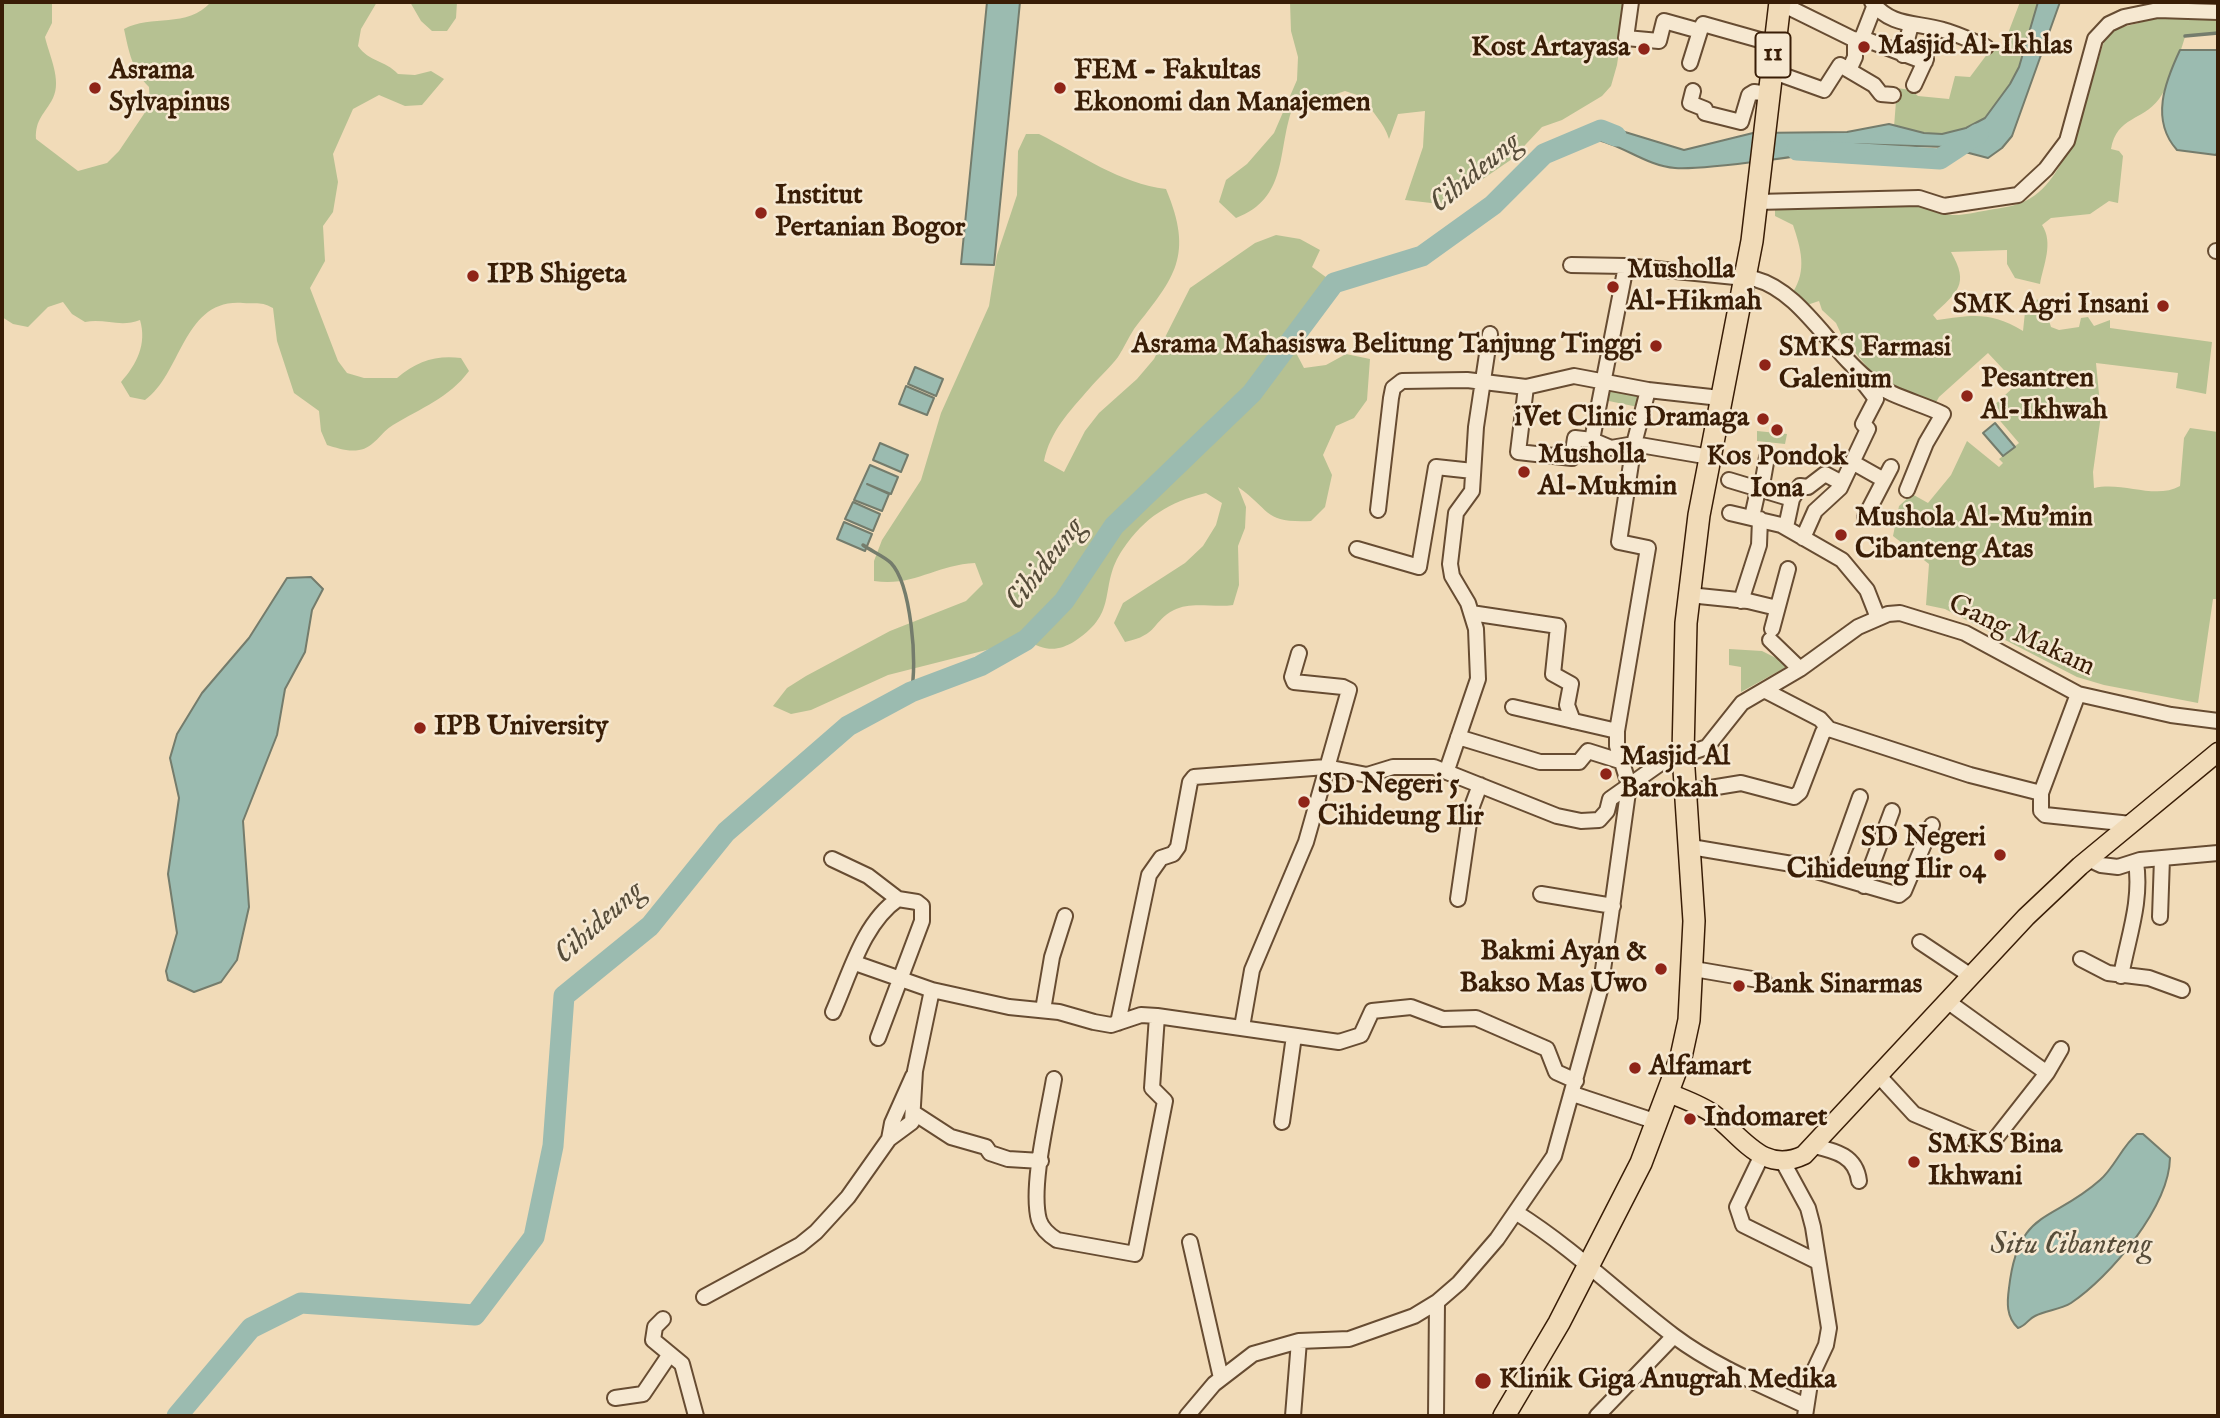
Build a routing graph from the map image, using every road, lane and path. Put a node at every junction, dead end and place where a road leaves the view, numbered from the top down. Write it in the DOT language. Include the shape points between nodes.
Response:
graph roads {
  1 [pos="1631,2"];
  2 [pos="1874,3"];
  3 [pos="1788,4"];
  4 [pos="2218,12"];
  5 [pos="1911,26"];
  6 [pos="1700,31"];
  7 [pos="1775,38"];
  8 [pos="1859,39"];
  9 [pos="1986,47"];
  10 [pos="1903,55"];
  11 [pos="1689,63"];
  12 [pos="1849,70"];
  13 [pos="1771,71"];
  14 [pos="1914,85"];
  15 [pos="1693,90"];
  16 [pos="1894,95"];
  17 [pos="1768,101"];
  18 [pos="1757,202"];
  19 [pos="1571,265"];
  20 [pos="1626,267"];
  21 [pos="1744,280"];
  22 [pos="1490,334"];
  23 [pos="1857,369"];
  24 [pos="1483,380"];
  25 [pos="1604,382"];
  26 [pos="1527,387"];
  27 [pos="1648,390"];
  28 [pos="1720,398"];
  29 [pos="1591,440"];
  30 [pos="1633,444"];
  31 [pos="1710,457"];
  32 [pos="1767,457"];
  33 [pos="1852,462"];
  34 [pos="1473,471"];
  35 [pos="1729,480"];
  36 [pos="1842,483"];
  37 [pos="1760,490"];
  38 [pos="1907,490"];
  39 [pos="1792,499"];
  40 [pos="1378,510"];
  41 [pos="1730,513"];
  42 [pos="1866,517"];
  43 [pos="1756,518"];
  44 [pos="1786,527"];
  45 [pos="1803,538"];
  46 [pos="1357,549"];
  47 [pos="1788,569"];
  48 [pos="1689,595"];
  49 [pos="1741,601"];
  50 [pos="1777,608"];
  51 [pos="1471,613"];
  52 [pos="1878,618"];
  53 [pos="1298,653"];
  54 [pos="1797,666"];
  55 [pos="1766,691"];
  56 [pos="2078,694"];
  57 [pos="1513,707"];
  58 [pos="1573,721"];
  59 [pos="2218,721"];
  60 [pos="1829,729"];
  61 [pos="1617,731"];
  62 [pos="1458,737"];
  63 [pos="2218,752"];
  64 [pos="1683,754"];
  65 [pos="1623,762"];
  66 [pos="1325,768"];
  67 [pos="1447,770"];
  68 [pos="1480,785"];
  69 [pos="1629,785"];
  70 [pos="1686,792"];
  71 [pos="2041,793"];
  72 [pos="1860,796"];
  73 [pos="1892,811"];
  74 [pos="2131,824"];
  75 [pos="1932,825"];
  76 [pos="1691,847"];
  77 [pos="2218,853"];
  78 [pos="2162,858"];
  79 [pos="832,859"];
  80 [pos="2088,859"];
  81 [pos="2136,862"];
  82 [pos="1832,875"];
  83 [pos="1864,886"];
  84 [pos="1541,894"];
  85 [pos="1458,899"];
  86 [pos="898,900"];
  87 [pos="1613,906"];
  88 [pos="1065,916"];
  89 [pos="2160,917"];
  90 [pos="1920,942"];
  91 [pos="2081,959"];
  92 [pos="855,963"];
  93 [pos="1694,969"];
  94 [pos="1971,976"];
  95 [pos="2121,976"];
  96 [pos="900,978"];
  97 [pos="1764,981"];
  98 [pos="932,989"];
  99 [pos="2182,990"];
  100 [pos="1947,1001"];
  101 [pos="1043,1010"];
  102 [pos="833,1012"];
  103 [pos="1157,1016"];
  104 [pos="1118,1023"];
  105 [pos="1242,1027"];
  106 [pos="1294,1036"];
  107 [pos="878,1038"];
  108 [pos="2061,1049"];
  109 [pos="915,1071"];
  110 [pos="2047,1073"];
  111 [pos="1879,1076"];
  112 [pos="1054,1079"];
  113 [pos="1574,1088"];
  114 [pos="1669,1093"];
  115 [pos="914,1114"];
  116 [pos="1282,1122"];
  117 [pos="1657,1122"];
  118 [pos="889,1139"];
  119 [pos="1814,1146"];
  120 [pos="1761,1157"];
  121 [pos="1041,1161"];
  122 [pos="1783,1162"];
  123 [pos="1859,1181"];
  124 [pos="1517,1213"];
  125 [pos="1190,1242"];
  126 [pos="1818,1262"];
  127 [pos="1587,1264"];
  128 [pos="704,1297"];
  129 [pos="1437,1302"];
  130 [pos="663,1319"];
  131 [pos="1674,1336"];
  132 [pos="1299,1341"];
  133 [pos="670,1354"];
  134 [pos="1221,1378"];
  135 [pos="615,1398"];
  136 [pos="1806,1411"];
  137 [pos="695,1416"];
  138 [pos="1187,1416"];
  139 [pos="1293,1416"];
  140 [pos="1436,1416"];
  141 [pos="1504,1416"];
  142 [pos="1597,1416"];
  1 -- 6 [label="street" via="1626,38 1659,41 1664,21"];
  2 -- 5 [label="street" via="1883,14"];
  2 -- 8 [label="street"];
  3 -- 7 [label="highway, 11"];
  3 -- 8 [label="street"];
  4 -- 18 [label="street" via="2158,10 2109,24 2095,39 2067,141 2018,195 1944,206 1919,198"];
  5 -- 9 [label="street" via="1942,30"];
  5 -- 10 [label="street"];
  6 -- 7 [label="street" via="1703,24"];
  6 -- 11 [label="street"];
  7 -- 13 [label="highway, 11"];
  8 -- 10 [label="street"];
  8 -- 12 [label="street"];
  10 -- 14 [label="street" via="1925,61"];
  12 -- 13 [label="street" via="1840,65 1824,90"];
  12 -- 16 [label="street" via="1881,94"];
  13 -- 17 [label="highway, 11"];
  15 -- 17 [label="street" via="1690,103 1705,113 1741,122 1749,95 1754,92"];
  17 -- 18 [label="highway, 11"];
  18 -- 21 [label="highway, 11"];
  19 -- 20 [label="street"];
  20 -- 21 [label="street"];
  20 -- 25 [label="street"];
  21 -- 23 [label="street" via="1755,279 1783,290"];
  21 -- 28 [label="highway, 11"];
  22 -- 24 [label="street"];
  23 -- 33 [label="street" via="1862,385 1876,399"];
  23 -- 38 [label="street" via="1878,386 1943,414"];
  24 -- 26 [label="street"];
  24 -- 34 [label="street"];
  24 -- 40 [label="street" via="1397,383 1391,398"];
  25 -- 26 [label="street" via="1574,376"];
  25 -- 27 [label="street"];
  25 -- 29 [label="street"];
  26 -- 29 [label="street" via="1518,452 1572,458 1575,438"];
  27 -- 28 [label="street"];
  27 -- 30 [label="street"];
  28 -- 31 [label="highway, 11"];
  29 -- 30 [label="street" via="1611,448"];
  30 -- 31 [label="street"];
  30 -- 61 [label="street" via="1619,542 1648,548"];
  31 -- 48 [label="highway, 11"];
  32 -- 37 [label="street"];
  33 -- 36 [label="street"];
  33 -- 42 [label="street" via="1887,474"];
  34 -- 46 [label="street" via="1436,467 1419,568"];
  34 -- 51 [label="street" via="1472,491 1456,513 1450,571"];
  35 -- 37 [label="street"];
  36 -- 39 [label="street" via="1825,474 1808,487 1800,486"];
  36 -- 45 [label="street" via="1815,511"];
  37 -- 39 [label="street"];
  37 -- 43 [label="street"];
  39 -- 44 [label="street"];
  41 -- 43 [label="street"];
  43 -- 44 [label="street"];
  43 -- 49 [label="street" via="1759,545"];
  44 -- 45 [label="street"];
  45 -- 52 [label="street" via="1842,560"];
  47 -- 50 [label="street"];
  48 -- 49 [label="street"];
  48 -- 64 [label="highway, 11"];
  49 -- 50 [label="street"];
  50 -- 54 [label="street" via="1771,634"];
  51 -- 58 [label="street" via="1558,625 1553,674 1571,684 1567,705"];
  51 -- 62 [label="street" via="1478,679"];
  52 -- 54 [label="street, Gang Makam"];
  52 -- 56 [label="street, Gang Makam" via="1900,614 1965,633"];
  53 -- 66 [label="street" via="1294,682 1349,690"];
  54 -- 55 [label="street, Gang Makam"];
  55 -- 60 [label="street" via="1820,719"];
  55 -- 64 [label="street, Gang Makam" via="1742,703 1707,747"];
  56 -- 59 [label="street, Gang Makam"];
  56 -- 71 [label="street"];
  57 -- 58 [label="street"];
  58 -- 61 [label="street"];
  60 -- 70 [label="street" via="1823,732 1794,797 1741,783"];
  60 -- 71 [label="street"];
  61 -- 65 [label="street"];
  62 -- 65 [label="street" via="1541,762 1579,762 1588,751"];
  62 -- 67 [label="street"];
  63 -- 74 [label="main road"];
  64 -- 69 [label="street, Gang Makam"];
  64 -- 70 [label="highway, 11"];
  65 -- 69 [label="street"];
  66 -- 67 [label="street" via="1363,775 1393,767"];
  66 -- 104 [label="street" via="1194,777 1178,847 1161,858 1149,875"];
  66 -- 105 [label="street" via="1306,842 1252,970"];
  67 -- 68 [label="street"];
  68 -- 69 [label="street, Gang Makam" via="1581,821 1600,820 1610,799"];
  68 -- 85 [label="street" via="1471,809"];
  69 -- 87 [label="street"];
  70 -- 76 [label="highway, 11"];
  71 -- 74 [label="street" via="2039,805 2045,815"];
  72 -- 82 [label="street"];
  73 -- 83 [label="street"];
  74 -- 80 [label="main road"];
  75 -- 83 [label="street" via="1905,891 1893,895"];
  76 -- 82 [label="street"];
  76 -- 93 [label="highway, 11"];
  77 -- 78 [label="street"];
  78 -- 81 [label="street"];
  78 -- 89 [label="street"];
  79 -- 86 [label="street" via="868,876"];
  80 -- 81 [label="street" via="2108,867"];
  80 -- 94 [label="main road"];
  81 -- 95 [label="street" via="2137,911"];
  82 -- 83 [label="street"];
  84 -- 87 [label="street"];
  86 -- 92 [label="street" via="867,934"];
  86 -- 96 [label="street" via="917,901 923,914"];
  87 -- 113 [label="street" via="1600,990"];
  88 -- 101 [label="street"];
  90 -- 94 [label="street"];
  91 -- 95 [label="street"];
  92 -- 96 [label="street"];
  92 -- 102 [label="street"];
  93 -- 97 [label="street"];
  93 -- 114 [label="highway, 11" via="1681,1057"];
  94 -- 100 [label="main road"];
  95 -- 99 [label="street" via="2149,978"];
  96 -- 98 [label="street"];
  96 -- 107 [label="street"];
  98 -- 101 [label="street"];
  98 -- 109 [label="street"];
  100 -- 110 [label="street"];
  100 -- 111 [label="main road"];
  101 -- 104 [label="street"];
  103 -- 104 [label="street"];
  103 -- 105 [label="street"];
  103 -- 121 [label="street" via="1152,1088 1165,1101 1135,1254 1048,1235 1037,1208"];
  105 -- 106 [label="street"];
  106 -- 113 [label="street" via="1339,1042 1361,1034 1372,1011 1411,1007 1443,1019 1476,1018 1541,1046 1552,1056 1556,1072"];
  106 -- 116 [label="street"];
  108 -- 110 [label="street"];
  109 -- 115 [label="street"];
  109 -- 118 [label="street"];
  110 -- 111 [label="street" via="1990,1145 1914,1114"];
  111 -- 119 [label="main road"];
  112 -- 121 [label="street"];
  113 -- 117 [label="street"];
  113 -- 124 [label="street" via="1554,1156"];
  114 -- 117 [label="highway, 11"];
  114 -- 120 [label="main road" via="1711,1113"];
  115 -- 118 [label="street" via="908,1128"];
  115 -- 121 [label="street" via="951,1137 986,1147 990,1153"];
  117 -- 127 [label="highway, 11" via="1641,1163"];
  118 -- 128 [label="street" via="848,1197 816,1232"];
  119 -- 122 [label="main road"];
  119 -- 123 [label="street" via="1845,1156 1858,1169"];
  120 -- 122 [label="main road"];
  120 -- 126 [label="street" via="1739,1201 1738,1216 1743,1225"];
  122 -- 126 [label="street" via="1808,1208"];
  124 -- 127 [label="street"];
  124 -- 129 [label="street" via="1459,1283"];
  125 -- 134 [label="street"];
  126 -- 136 [label="street" via="1829,1328 1811,1377"];
  127 -- 131 [label="street"];
  127 -- 141 [label="highway, 11" via="1527,1382"];
  129 -- 132 [label="street" via="1349,1339"];
  129 -- 140 [label="street"];
  130 -- 133 [label="street" via="652,1336 654,1343"];
  131 -- 136 [label="street" via="1723,1368"];
  131 -- 142 [label="street"];
  132 -- 134 [label="street" via="1253,1354"];
  132 -- 139 [label="street"];
  133 -- 135 [label="street" via="643,1394"];
  133 -- 137 [label="street" via="682,1364"];
  134 -- 138 [label="street"];
}
